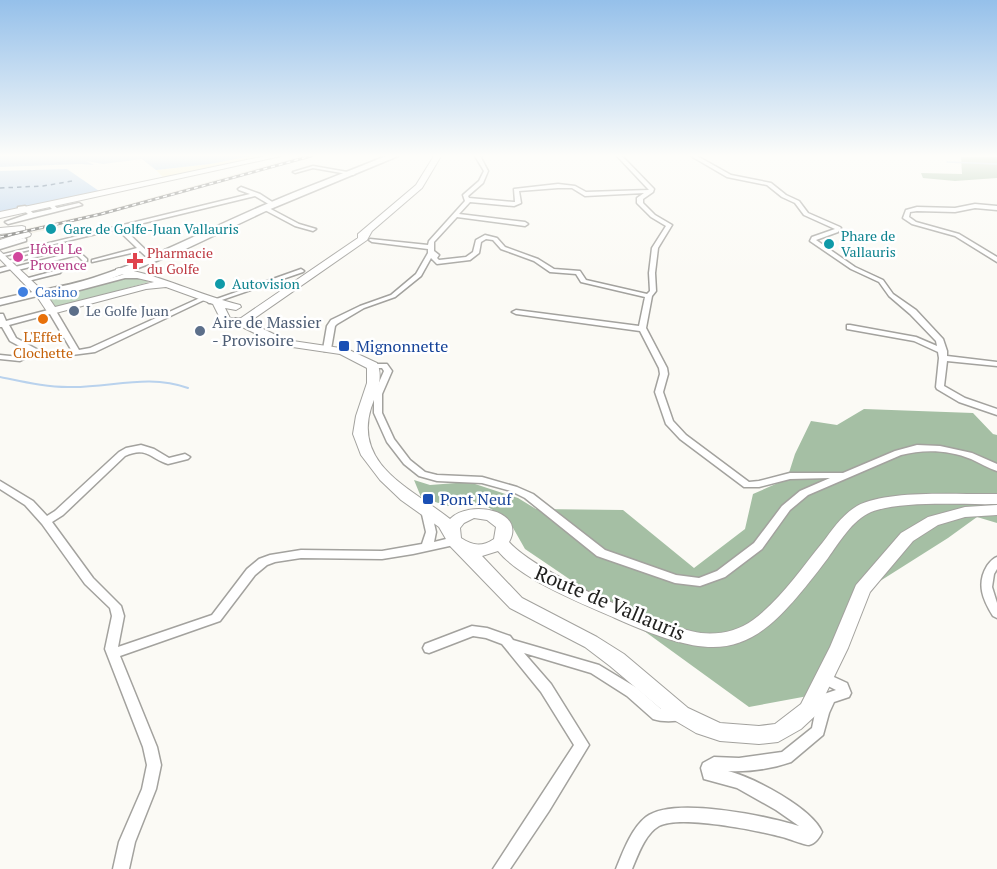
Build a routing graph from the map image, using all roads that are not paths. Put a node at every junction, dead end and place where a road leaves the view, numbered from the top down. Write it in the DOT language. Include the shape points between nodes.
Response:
graph roads {
  1 [pos="99,197"];
  2 [pos="244,197"];
  3 [pos="258,197"];
  4 [pos="295,197"];
  5 [pos="408,197"];
  6 [pos="466,197"];
  7 [pos="517,197"];
  8 [pos="644,197"];
  9 [pos="785,197"];
  10 [pos="469,200"];
  11 [pos="79,205"];
  12 [pos="270,206"];
  13 [pos="53,207"];
  14 [pos="997,207"];
  15 [pos="456,215"];
  16 [pos="3,217"];
  17 [pos="525,224"];
  18 [pos="118,227"];
  19 [pos="313,229"];
  20 [pos="0,231"];
  21 [pos="370,236"];
  22 [pos="141,249"];
  23 [pos="53,250"];
  24 [pos="430,250"];
  25 [pos="4,257"];
  26 [pos="152,259"];
  27 [pos="85,260"];
  28 [pos="997,260"];
  29 [pos="94,261"];
  30 [pos="134,269"];
  31 [pos="301,271"];
  32 [pos="58,272"];
  33 [pos="24,280"];
  34 [pos="148,281"];
  35 [pos="40,295"];
  36 [pos="649,296"];
  37 [pos="272,299"];
  38 [pos="0,302"];
  39 [pos="214,305"];
  40 [pos="239,307"];
  41 [pos="52,311"];
  42 [pos="516,312"];
  43 [pos="247,317"];
  44 [pos="1,321"];
  45 [pos="850,327"];
  46 [pos="642,329"];
  47 [pos="327,349"];
  48 [pos="77,353"];
  49 [pos="943,355"];
  50 [pos="0,357"];
  51 [pos="20,358"];
  52 [pos="997,364"];
  53 [pos="373,366"];
  54 [pos="997,412"];
  55 [pos="186,457"];
  56 [pos="997,468"];
  57 [pos="842,475"];
  58 [pos="0,484"];
  59 [pos="997,499"];
  60 [pos="997,510"];
  61 [pos="430,513"];
  62 [pos="46,520"];
  63 [pos="455,535"];
  64 [pos="500,543"];
  65 [pos="427,547"];
  66 [pos="997,561"];
  67 [pos="997,614"];
  68 [pos="510,644"];
  69 [pos="429,648"];
  70 [pos="114,653"];
  71 [pos="823,677"];
  72 [pos="681,714"];
  73 [pos="121,869"];
  74 [pos="501,869"];
  75 [pos="624,869"];
  1 -- 13 [label="main road"];
  2 -- 18 [label="street"];
  3 -- 12 [label="street"];
  4 -- 12 [label="main road"];
  5 -- 21 [label="main road"];
  6 -- 10 [label="street"];
  7 -- 10 [label="street" via="518,203 514,204"];
  8 -- 36 [label="street" via="639,200 653,216 669,225 655,248 654,284"];
  9 -- 49 [label="street" via="799,203 806,214 838,228 813,241 881,281 940,341"];
  10 -- 15 [label="street"];
  11 -- 13 [label="street"];
  12 -- 19 [label="street" via="297,225"];
  12 -- 26 [label="main road"];
  13 -- 16 [label="main road"];
  14 -- 28 [label="street" via="917,208 906,214 914,223 957,235"];
  15 -- 17 [label="street"];
  15 -- 24 [label="street" via="431,242"];
  18 -- 22 [label="street"];
  18 -- 25 [label="street"];
  20 -- 25 [label="main road" via="25,231"];
  21 -- 24 [label="street"];
  21 -- 37 [label="main road"];
  22 -- 26 [label="street"];
  22 -- 29 [label="street"];
  23 -- 25 [label="street"];
  24 -- 36 [label="street" via="437,262 468,259 476,253 478,241 490,237 503,248 536,260 552,271 578,272 583,281"];
  24 -- 47 [label="street" via="411,284 334,322"];
  25 -- 27 [label="street" via="78,253"];
  25 -- 33 [label="main road"];
  26 -- 30 [label="main road"];
  30 -- 34 [label="main road"];
  30 -- 35 [label="main road"];
  31 -- 39 [label="street"];
  32 -- 33 [label="street"];
  33 -- 35 [label="main road"];
  34 -- 35 [label="street" via="124,276"];
  34 -- 39 [label="main road"];
  34 -- 41 [label="main road"];
  35 -- 38 [label="main road"];
  35 -- 41 [label="main road"];
  36 -- 46 [label="street"];
  37 -- 40 [label="main road"];
  37 -- 43 [label="main road"];
  39 -- 40 [label="main road"];
  39 -- 43 [label="main road" via="225,319"];
  39 -- 48 [label="street"];
  40 -- 43 [label="main road"];
  41 -- 44 [label="street"];
  41 -- 48 [label="street"];
  42 -- 46 [label="street"];
  43 -- 47 [label="main road" via="260,332 283,343"];
  44 -- 48 [label="street" via="13,339 41,354"];
  45 -- 49 [label="street" via="916,339"];
  46 -- 57 [label="street" via="663,368 659,392 669,422 739,481 747,485 790,476"];
  47 -- 53 [label="main road" via="353,354"];
  49 -- 52 [label="street"];
  49 -- 54 [label="street" via="940,387 962,400"];
  50 -- 51 [label="street"];
  53 -- 57 [label="street" via="384,366 388,371 376,406 390,440 422,474 482,480 514,489 529,496 602,553 675,579 700,582 721,574 758,546 786,508 804,493"];
  53 -- 61 [label="main road" via="374,381 359,436 370,460 393,485"];
  55 -- 62 [label="street" via="168,461 143,447 132,448"];
  56 -- 57 [label="street" via="972,456 916,448"];
  58 -- 62 [label="street" via="29,502"];
  59 -- 64 [label="main road, Route de Vallauris" via="895,501 864,509 849,520 763,623 715,641 669,633 601,604 519,562"];
  60 -- 71 [label="main road" via="965,512 933,521 907,537 862,590"];
  61 -- 63 [label="main road"];
  61 -- 65 [label="street"];
  62 -- 70 [label="street" via="89,581 115,606 118,616 111,649"];
  63 -- 64 [label="main road" via="483,550"];
  63 -- 64 [label="main road" via="464,515 482,513 498,518 505,530"];
  63 -- 65 [label="street"];
  63 -- 72 [label="main road" via="516,603 591,642"];
  65 -- 70 [label="street" via="375,555 275,558 255,568 216,618"];
  66 -- 67 [label="street" via="986,576 986,586 987,598"];
  68 -- 69 [label="street" via="472,631"];
  68 -- 72 [label="street" via="595,669 632,692 658,715"];
  68 -- 74 [label="street" via="546,688 582,745"];
  70 -- 73 [label="street" via="154,765"];
  71 -- 72 [label="main road" via="808,710 778,733 720,732"];
  71 -- 75 [label="street" via="842,687 844,693 829,698 818,730 802,746 777,760 714,764 708,768 709,774 740,782 793,813 812,826 814,832 809,837 792,830 677,815 656,819 642,834"];
}
